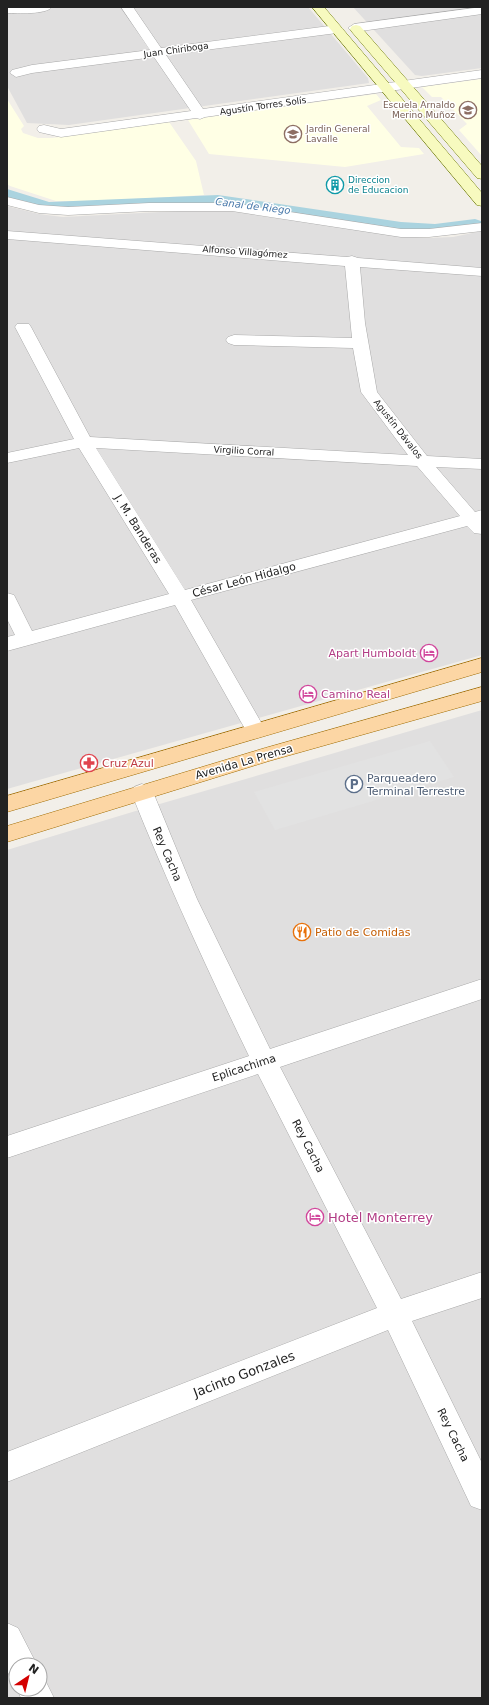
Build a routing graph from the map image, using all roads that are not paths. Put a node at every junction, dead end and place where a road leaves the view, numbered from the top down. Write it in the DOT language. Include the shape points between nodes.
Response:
graph roads {
  1 [pos="46,7"];
  2 [pos="127,7"];
  3 [pos="318,7"];
  4 [pos="7,9"];
  5 [pos="482,10"];
  6 [pos="345,17"];
  7 [pos="354,28"];
  8 [pos="336,29"];
  9 [pos="157,53"];
  10 [pos="16,73"];
  11 [pos="482,74"];
  12 [pos="405,86"];
  13 [pos="386,88"];
  14 [pos="200,115"];
  15 [pos="44,130"];
  16 [pos="482,175"];
  17 [pos="7,201"];
  18 [pos="482,202"];
  19 [pos="482,227"];
  20 [pos="7,235"];
  21 [pos="352,260"];
  22 [pos="482,272"];
  23 [pos="23,326"];
  24 [pos="234,340"];
  25 [pos="361,343"];
  26 [pos="84,442"];
  27 [pos="7,458"];
  28 [pos="422,461"];
  29 [pos="482,464"];
  30 [pos="478,522"];
  31 [pos="180,597"];
  32 [pos="7,599"];
  33 [pos="26,639"];
  34 [pos="7,644"];
  35 [pos="482,666"];
  36 [pos="482,694"];
  37 [pos="256,731"];
  38 [pos="142,792"];
  39 [pos="7,804"];
  40 [pos="7,834"];
  41 [pos="482,989"];
  42 [pos="264,1061"];
  43 [pos="7,1147"];
  44 [pos="482,1285"];
  45 [pos="395,1314"];
  46 [pos="7,1467"];
  47 [pos="482,1495"];
  48 [pos="7,1639"];
  49 [pos="17,1657"];
  1 -- 4 [label="street"];
  2 -- 9 [label="street"];
  3 -- 8 [label="main road"];
  5 -- 7 [label="street"];
  6 -- 7 [label="main road"];
  7 -- 12 [label="main road"];
  8 -- 9 [label="street, Juan Chiriboga"];
  8 -- 13 [label="main road"];
  9 -- 10 [label="street, Juan Chiriboga"];
  9 -- 14 [label="street"];
  11 -- 12 [label="street, Agustín Torres Solís"];
  12 -- 13 [label="street, Agustín Torres Solís"];
  12 -- 16 [label="main road"];
  13 -- 14 [label="street, Agustín Torres Solís"];
  13 -- 18 [label="main road"];
  14 -- 15 [label="street, Agustín Torres Solís" via="61,133"];
  17 -- 19 [label="street" via="39,209 68,211 149,207 232,207 401,233 430,233"];
  20 -- 21 [label="street, Alfonso Villagómez"];
  21 -- 22 [label="street, Alfonso Villagómez"];
  21 -- 25 [label="street, Agustín Dávalos"];
  23 -- 26 [label="street, J. M. Banderas"];
  24 -- 25 [label="street"];
  25 -- 28 [label="street, Agustín Dávalos" via="369,392"];
  26 -- 27 [label="street, Virgilio Corral"];
  26 -- 28 [label="street, Virgilio Corral"];
  26 -- 31 [label="street, J. M. Banderas"];
  28 -- 29 [label="street, Virgilio Corral"];
  28 -- 30 [label="street, Agustín Dávalos"];
  30 -- 31 [label="street, César León Hidalgo"];
  31 -- 33 [label="street, César León Hidalgo"];
  31 -- 37 [label="street, J. M. Banderas"];
  32 -- 33 [label="street"];
  33 -- 34 [label="street, César León Hidalgo"];
  35 -- 37 [label="main road"];
  36 -- 38 [label="main road, Avenida La Prensa"];
  37 -- 39 [label="main road"];
  38 -- 40 [label="main road, Avenida La Prensa"];
  38 -- 42 [label="street, Rey Cacha" via="166,856"];
  41 -- 42 [label="street, Eplicachima"];
  42 -- 43 [label="street, Eplicachima"];
  42 -- 45 [label="street, Rey Cacha"];
  44 -- 45 [label="street, Jacinto Gonzales"];
  45 -- 46 [label="street, Jacinto Gonzales"];
  45 -- 47 [label="street, Rey Cacha"];
  48 -- 49 [label="street"];
}
